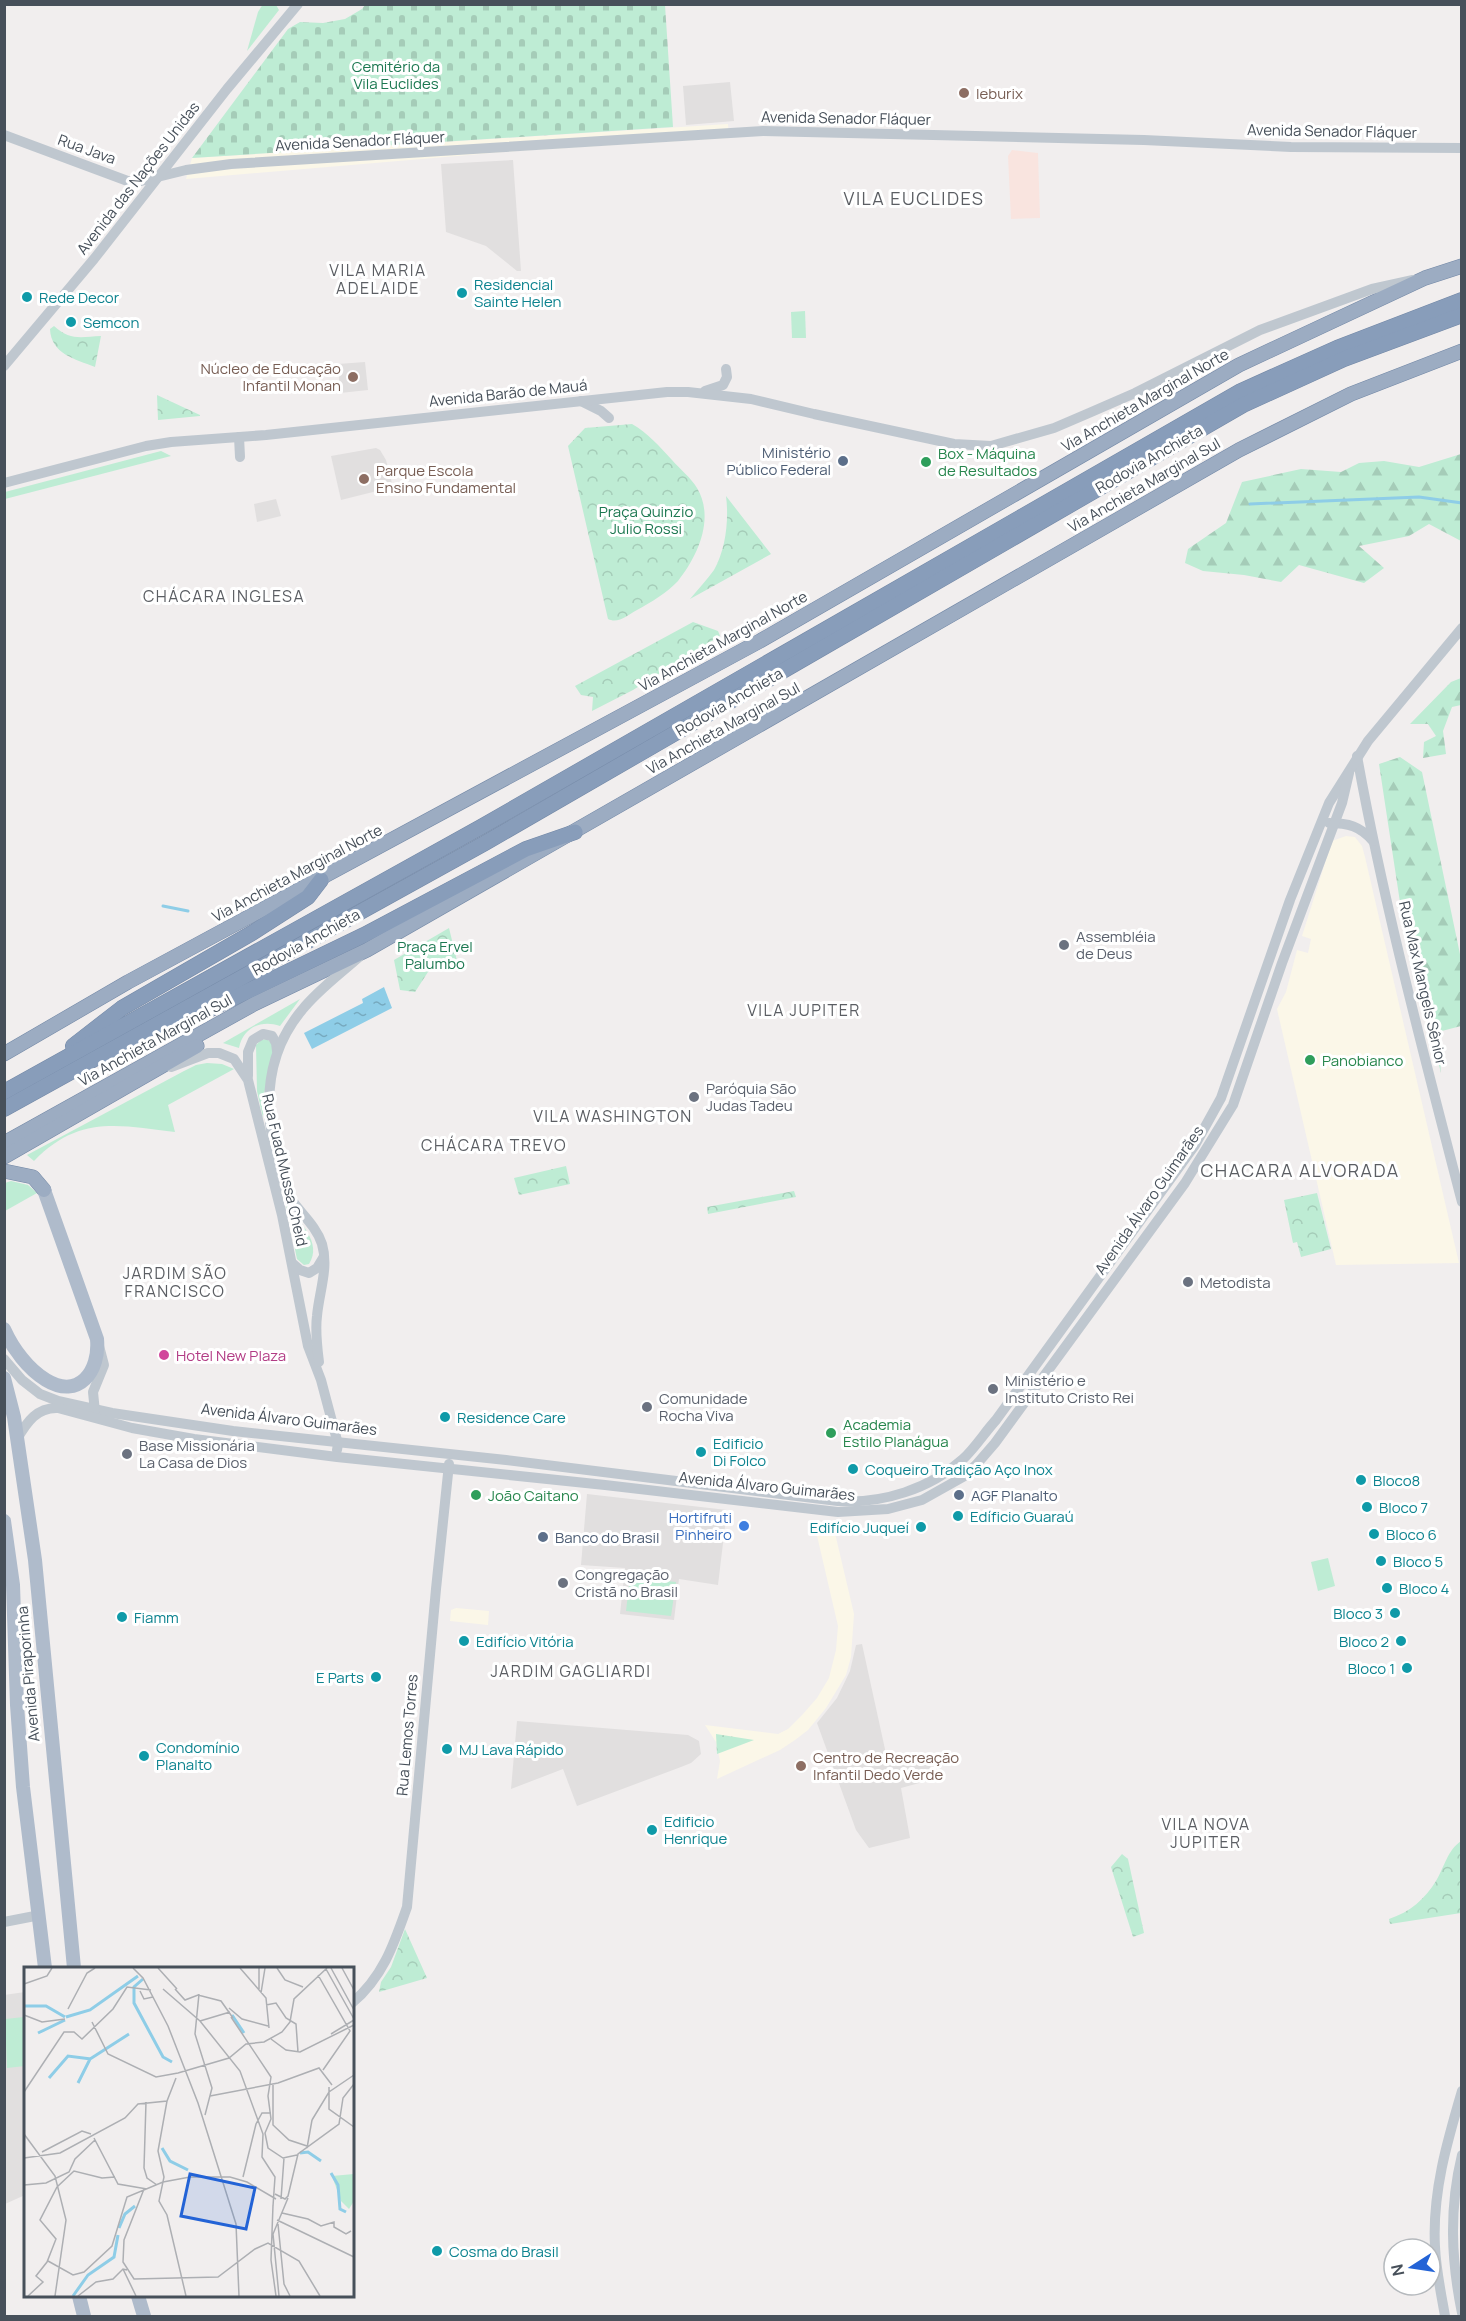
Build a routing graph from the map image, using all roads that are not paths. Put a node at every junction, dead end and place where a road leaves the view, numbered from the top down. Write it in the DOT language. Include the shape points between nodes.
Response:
graph roads {
  1 [pos="296,6"];
  2 [pos="4,135"];
  3 [pos="1461,148"];
  4 [pos="231,164"];
  5 [pos="159,176"];
  6 [pos="1461,266"];
  7 [pos="1425,278"];
  8 [pos="1461,300"];
  9 [pos="1461,315"];
  10 [pos="1461,351"];
  11 [pos="1438,359"];
  12 [pos="1461,360"];
  13 [pos="4,366"];
  14 [pos="726,369"];
  15 [pos="701,393"];
  16 [pos="581,401"];
  17 [pos="609,418"];
  18 [pos="239,437"];
  19 [pos="240,457"];
  20 [pos="4,483"];
  21 [pos="1459,632"];
  22 [pos="1357,756"];
  23 [pos="1350,769"];
  24 [pos="1322,820"];
  25 [pos="1334,823"];
  26 [pos="575,832"];
  27 [pos="1374,841"];
  28 [pos="321,880"];
  29 [pos="367,950"];
  30 [pos="254,1004"];
  31 [pos="277,1052"];
  32 [pos="4,1054"];
  33 [pos="58,1062"];
  34 [pos="148,1075"];
  35 [pos="248,1080"];
  36 [pos="51,1083"];
  37 [pos="4,1092"];
  38 [pos="4,1109"];
  39 [pos="4,1143"];
  40 [pos="4,1157"];
  41 [pos="4,1171"];
  42 [pos="45,1190"];
  43 [pos="1461,1202"];
  44 [pos="324,1254"];
  45 [pos="292,1263"];
  46 [pos="4,1329"];
  47 [pos="97,1339"];
  48 [pos="10,1354"];
  49 [pos="4,1378"];
  50 [pos="321,1380"];
  51 [pos="94,1388"];
  52 [pos="69,1403"];
  53 [pos="95,1413"];
  54 [pos="17,1439"];
  55 [pos="338,1443"];
  56 [pos="450,1454"];
  57 [pos="337,1457"];
  58 [pos="533,1464"];
  59 [pos="449,1469"];
  60 [pos="532,1477"];
  61 [pos="4,1521"];
  62 [pos="40,1915"];
  63 [pos="4,1922"];
  64 [pos="45,1967"];
  65 [pos="74,1967"];
  66 [pos="354,2001"];
  67 [pos="1461,2091"];
  68 [pos="1461,2155"];
  69 [pos="79,2297"];
  70 [pos="139,2297"];
  71 [pos="1461,2313"];
  72 [pos="84,2316"];
  73 [pos="144,2316"];
  74 [pos="1444,2316"];
  1 -- 5 [label="street, Avenida das Nações Unidas"];
  2 -- 5 [label="street, Rua Java" via="133,183"];
  3 -- 4 [label="street, Avenida Senador Fláquer" via="1291,147 763,130"];
  4 -- 5 [label="street, Rua Java"];
  5 -- 13 [label="street, Avenida das Nações Unidas"];
  6 -- 7 [label="highway, Via Anchieta Marginal Norte"];
  7 -- 15 [label="street, Avenida Barão de Mauá" via="1372,289 1260,330 1136,393 1054,428 991,446 954,444 751,399"];
  7 -- 28 [label="highway, Via Anchieta Marginal Norte" via="1239,365 760,641"];
  8 -- 33 [label="highway, Rodovia Anchieta" via="1337,348 1241,391 491,821"];
  9 -- 36 [label="highway, Rodovia Anchieta" via="1344,359 1243,405 485,843"];
  10 -- 11 [label="highway, Via Anchieta Marginal Sul"];
  11 -- 12 [label="highway"];
  11 -- 26 [label="highway, Via Anchieta Marginal Sul" via="1351,394 1239,450"];
  14 -- 15 [label="street" via="723,385"];
  15 -- 16 [label="street, Avenida Barão de Mauá" via="667,392"];
  16 -- 17 [label="street"];
  16 -- 18 [label="street, Avenida Barão de Mauá"];
  18 -- 19 [label="street"];
  18 -- 20 [label="street, Avenida Barão de Mauá" via="146,446"];
  21 -- 22 [label="street, Avenida Álvaro Guimarães"];
  22 -- 23 [label="street, Avenida Álvaro Guimarães"];
  22 -- 27 [label="street, Rua Max Mangels Sênior"];
  23 -- 24 [label="street, Avenida Álvaro Guimarães"];
  23 -- 25 [label="street, Avenida Álvaro Guimarães"];
  24 -- 25 [label="street"];
  24 -- 58 [label="street, Avenida Álvaro Guimarães" via="1212,1115 1180,1168 1005,1409 965,1457 932,1480 901,1493 849,1502"];
  25 -- 27 [label="street" via="1358,827"];
  25 -- 60 [label="street, Avenida Álvaro Guimarães" via="1225,1120 1185,1183 1018,1412 963,1477 907,1505 856,1512"];
  26 -- 29 [label="highway, Via Anchieta Marginal Sul"];
  26 -- 36 [label="highway" via="526,849 364,935 116,1056"];
  27 -- 43 [label="street, Rua Max Mangels Sênior"];
  28 -- 32 [label="highway, Via Anchieta Marginal Norte" via="128,982"];
  28 -- 33 [label="highway" via="308,897 274,919 122,1008 78,1041"];
  29 -- 30 [label="highway, Via Anchieta Marginal Sul"];
  29 -- 31 [label="street, Rua Fuad Mussa Cheid" via="302,1010"];
  30 -- 34 [label="highway" via="240,1019"];
  30 -- 39 [label="highway, Via Anchieta Marginal Sul"];
  31 -- 35 [label="street" via="272,1036 263,1034 254,1040 248,1052"];
  31 -- 44 [label="street, Rua Fuad Mussa Cheid" via="267,1110 274,1152 286,1193 318,1235"];
  33 -- 37 [label="highway, Rodovia Anchieta"];
  34 -- 35 [label="street, Rua Fuad Mussa Cheid" via="195,1057 219,1053 234,1059"];
  34 -- 40 [label="highway"];
  35 -- 45 [label="street, Rua Fuad Mussa Cheid"];
  36 -- 38 [label="highway, Rodovia Anchieta"];
  41 -- 42 [label="highway" via="33,1178"];
  42 -- 47 [label="main road"];
  44 -- 45 [label="street" via="317,1268 309,1273"];
  44 -- 50 [label="street, Rua Fuad Mussa Cheid" via="316,1330"];
  45 -- 50 [label="street, Rua Fuad Mussa Cheid" via="308,1346"];
  46 -- 48 [label="main road"];
  47 -- 48 [label="main road" via="97,1362 77,1384 62,1386 48,1382"];
  47 -- 51 [label="street" via="104,1365"];
  48 -- 52 [label="street, Avenida Álvaro Guimarães" via="22,1380 40,1394"];
  49 -- 54 [label="main road, Avenida Piraporinha"];
  50 -- 55 [label="street, Rua Fuad Mussa Cheid"];
  51 -- 52 [label="street"];
  51 -- 53 [label="street"];
  52 -- 53 [label="street, Avenida Álvaro Guimarães"];
  53 -- 54 [label="street, Avenida Álvaro Guimarães" via="51,1408 32,1417"];
  53 -- 55 [label="street, Avenida Álvaro Guimarães"];
  53 -- 57 [label="street, Avenida Álvaro Guimarães" via="157,1433"];
  54 -- 65 [label="main road, Avenida Piraporinha" via="35,1560"];
  55 -- 56 [label="street, Avenida Álvaro Guimarães"];
  55 -- 57 [label="street, Rua Fuad Mussa Cheid"];
  56 -- 58 [label="street, Avenida Álvaro Guimarães"];
  56 -- 59 [label="street, Rua Lemos Torres"];
  57 -- 59 [label="street, Avenida Álvaro Guimarães"];
  58 -- 60 [label="street"];
  59 -- 60 [label="street, Avenida Álvaro Guimarães"];
  59 -- 66 [label="street, Rua Lemos Torres" via="407,1907 390,1955 378,1976"];
  61 -- 62 [label="main road, Avenida Piraporinha" via="13,1585 23,1787"];
  62 -- 63 [label="street"];
  62 -- 64 [label="main road, Avenida Piraporinha"];
  67 -- 74 [label="street" via="1442,2160 1435,2218"];
  68 -- 71 [label="street" via="1452,2206 1452,2237"];
  69 -- 72 [label="main road"];
  70 -- 73 [label="main road"];
}
